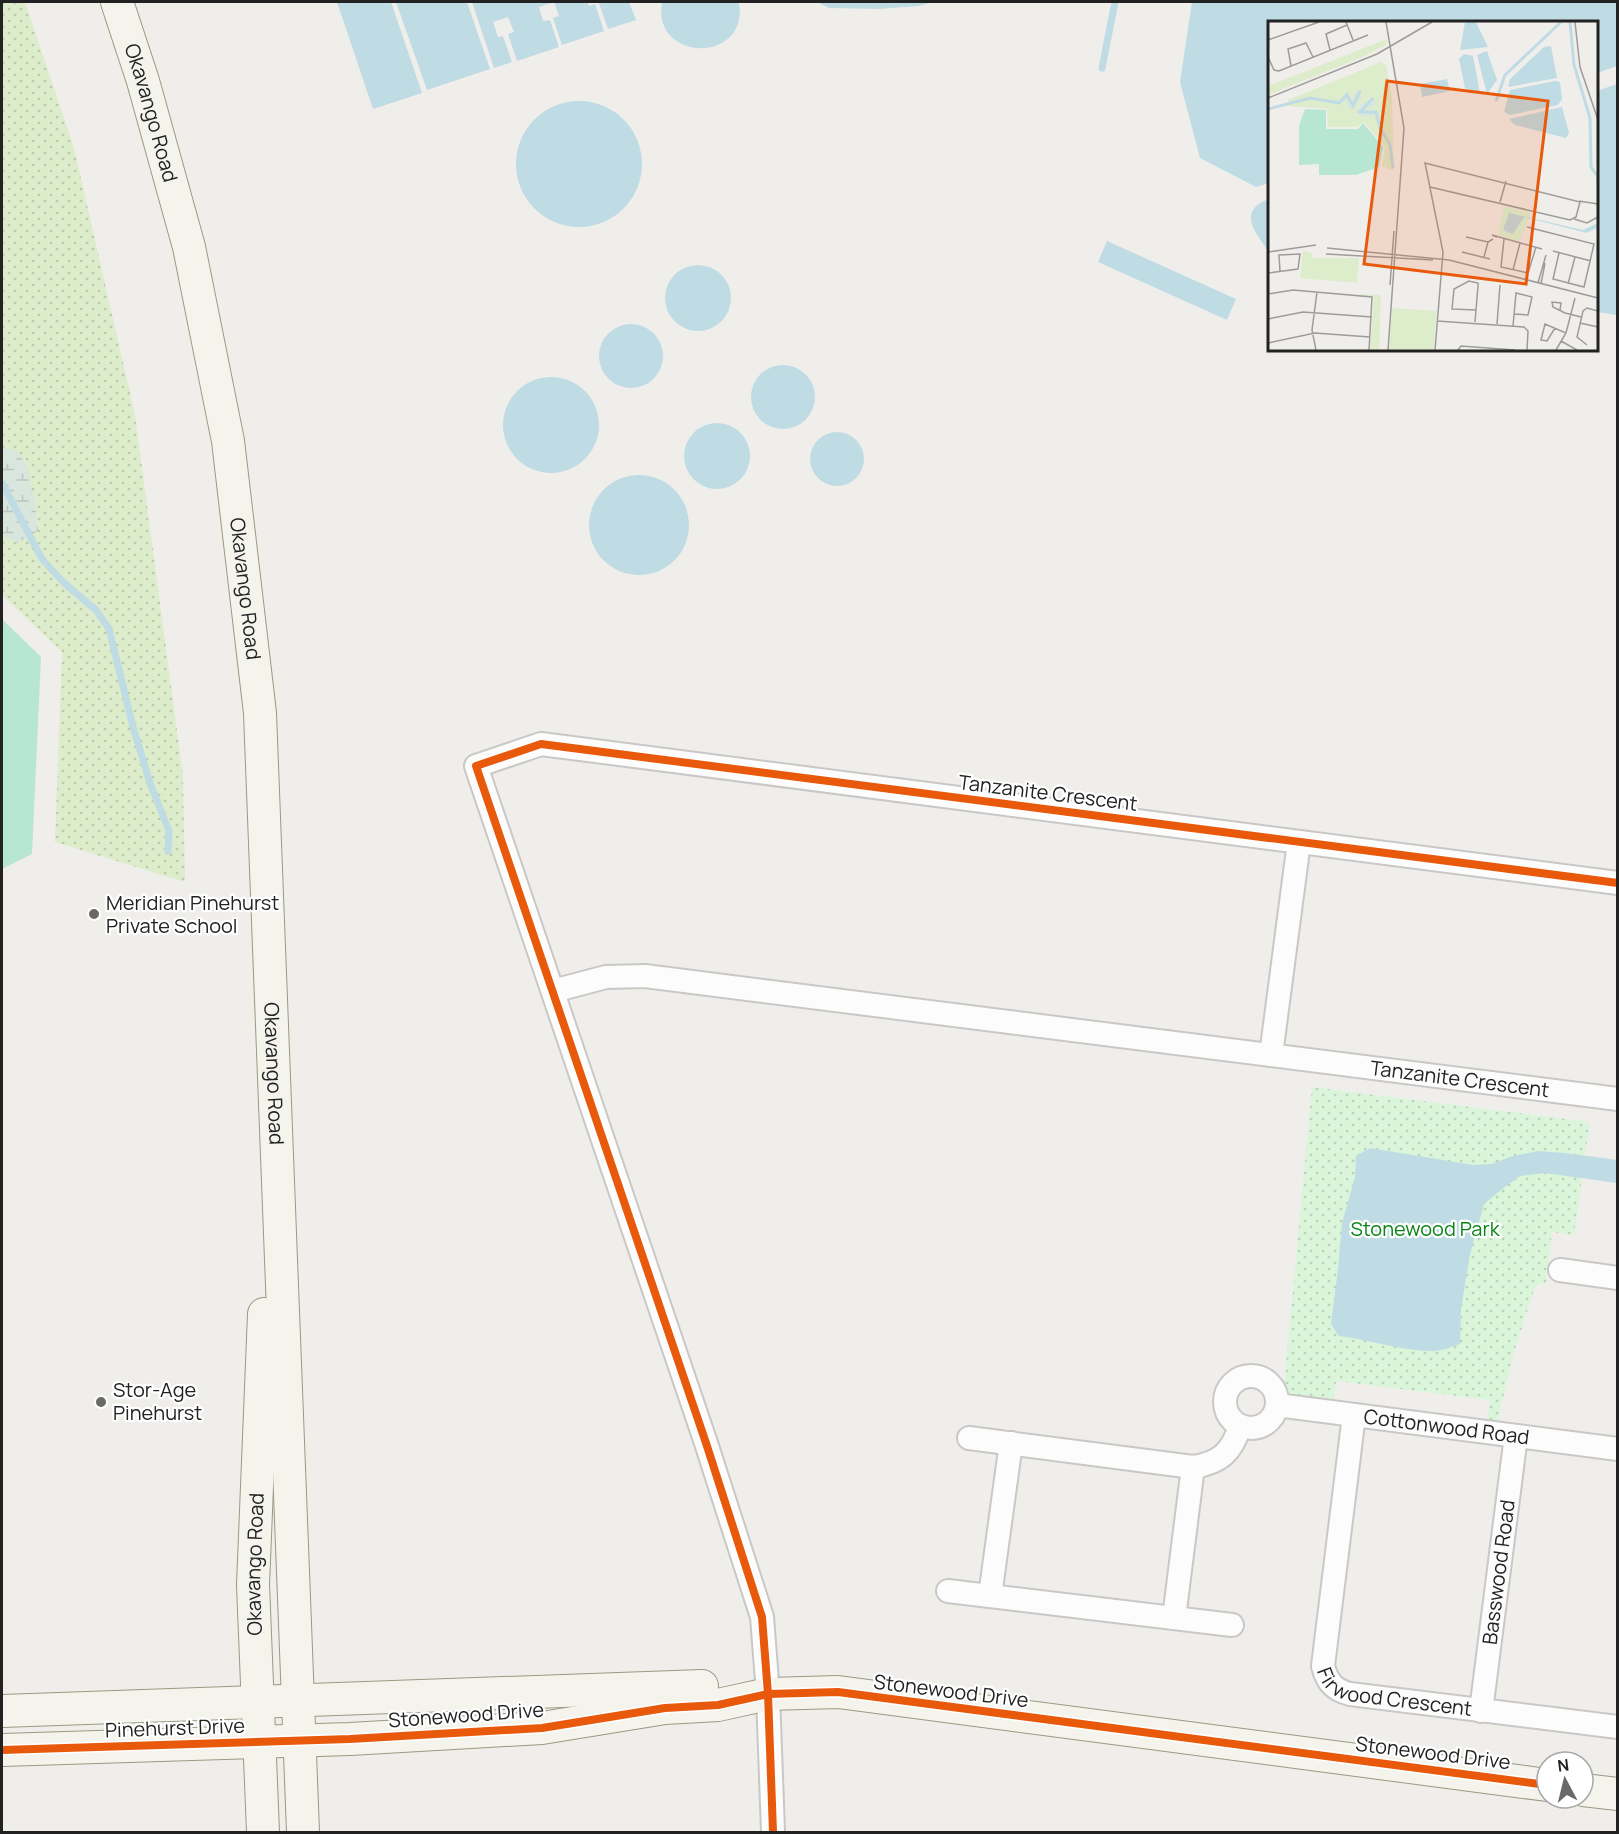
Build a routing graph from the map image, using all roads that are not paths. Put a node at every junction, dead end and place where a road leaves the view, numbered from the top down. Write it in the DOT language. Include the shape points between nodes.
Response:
graph roads {
  1 [pos="117,2"];
  2 [pos="1299,842"];
  3 [pos="1617,883"];
  4 [pos="553,991"];
  5 [pos="1271,1055"];
  6 [pos="1617,1099"];
  7 [pos="278,1188"];
  8 [pos="1560,1270"];
  9 [pos="1617,1278"];
  10 [pos="1277,1405"];
  11 [pos="1354,1415"];
  12 [pos="1240,1426"];
  13 [pos="1516,1436"];
  14 [pos="969,1438"];
  15 [pos="1011,1443"];
  16 [pos="1617,1449"];
  17 [pos="1193,1467"];
  18 [pos="948,1591"];
  19 [pos="990,1596"];
  20 [pos="1174,1618"];
  21 [pos="1232,1625"];
  22 [pos="768,1694"];
  23 [pos="349,1698"];
  24 [pos="298,1700"];
  25 [pos="257,1701"];
  26 [pos="2,1711"];
  27 [pos="1481,1711"];
  28 [pos="1617,1727"];
  29 [pos="350,1739"];
  30 [pos="299,1740"];
  31 [pos="259,1742"];
  32 [pos="2,1750"];
  33 [pos="1535,1783"];
  34 [pos="1595,1791"];
  35 [pos="1617,1794"];
  36 [pos="263,1833"];
  37 [pos="303,1833"];
  38 [pos="772,1833"];
  1 -- 7 [label="main road, Okavango Road" via="189,247 228,441 260,713"];
  2 -- 3 [label="street, Tanzanite Crescent"];
  2 -- 4 [label="street, Tanzanite Crescent" via="541,744 476,766"];
  2 -- 5 [label="street"];
  4 -- 5 [label="street, Tanzanite Crescent" via="606,977 645,976"];
  4 -- 22 [label="street" via="762,1617"];
  5 -- 6 [label="street, Tanzanite Crescent"];
  7 -- 24 [label="main road, Okavango Road"];
  7 -- 25 [label="main road, Okavango Road" via="263,1324 253,1585"];
  8 -- 9 [label="street"];
  10 -- 11 [label="street, Cottonwood Road"];
  10 -- 12 [label="street" via="1274,1415 1259,1427"];
  10 -- 12 [label="street" via="1273,1389 1260,1377 1235,1380 1224,1404"];
  11 -- 13 [label="street, Cottonwood Road"];
  11 -- 27 [label="street, Firwood Crescent" via="1325,1675 1342,1692"];
  12 -- 17 [label="street" via="1224,1455 1205,1466"];
  13 -- 16 [label="street, Cottonwood Road"];
  13 -- 27 [label="street, Basswood Road"];
  14 -- 15 [label="street"];
  15 -- 17 [label="street"];
  15 -- 19 [label="street"];
  17 -- 20 [label="street"];
  18 -- 19 [label="street"];
  19 -- 20 [label="street"];
  20 -- 21 [label="street"];
  22 -- 23 [label="main road, Stonewood Drive" via="710,1685"];
  22 -- 29 [label="main road, Stonewood Drive" via="718,1705 665,1708 542,1728"];
  22 -- 33 [label="main road, Stonewood Drive" via="838,1692"];
  22 -- 38 [label="street"];
  23 -- 24 [label="main road, Pinehurst Drive"];
  24 -- 25 [label="main road, Pinehurst Drive"];
  24 -- 30 [label="main road, Okavango Road"];
  25 -- 26 [label="main road, Pinehurst Drive"];
  25 -- 31 [label="main road, Okavango Road"];
  27 -- 28 [label="street, Firwood Crescent"];
  29 -- 30 [label="main road, Pinehurst Drive"];
  30 -- 31 [label="main road, Pinehurst Drive"];
  30 -- 37 [label="main road, Okavango Road"];
  31 -- 32 [label="main road, Pinehurst Drive"];
  31 -- 36 [label="main road, Okavango Road"];
  34 -- 35 [label="main road"];
}
